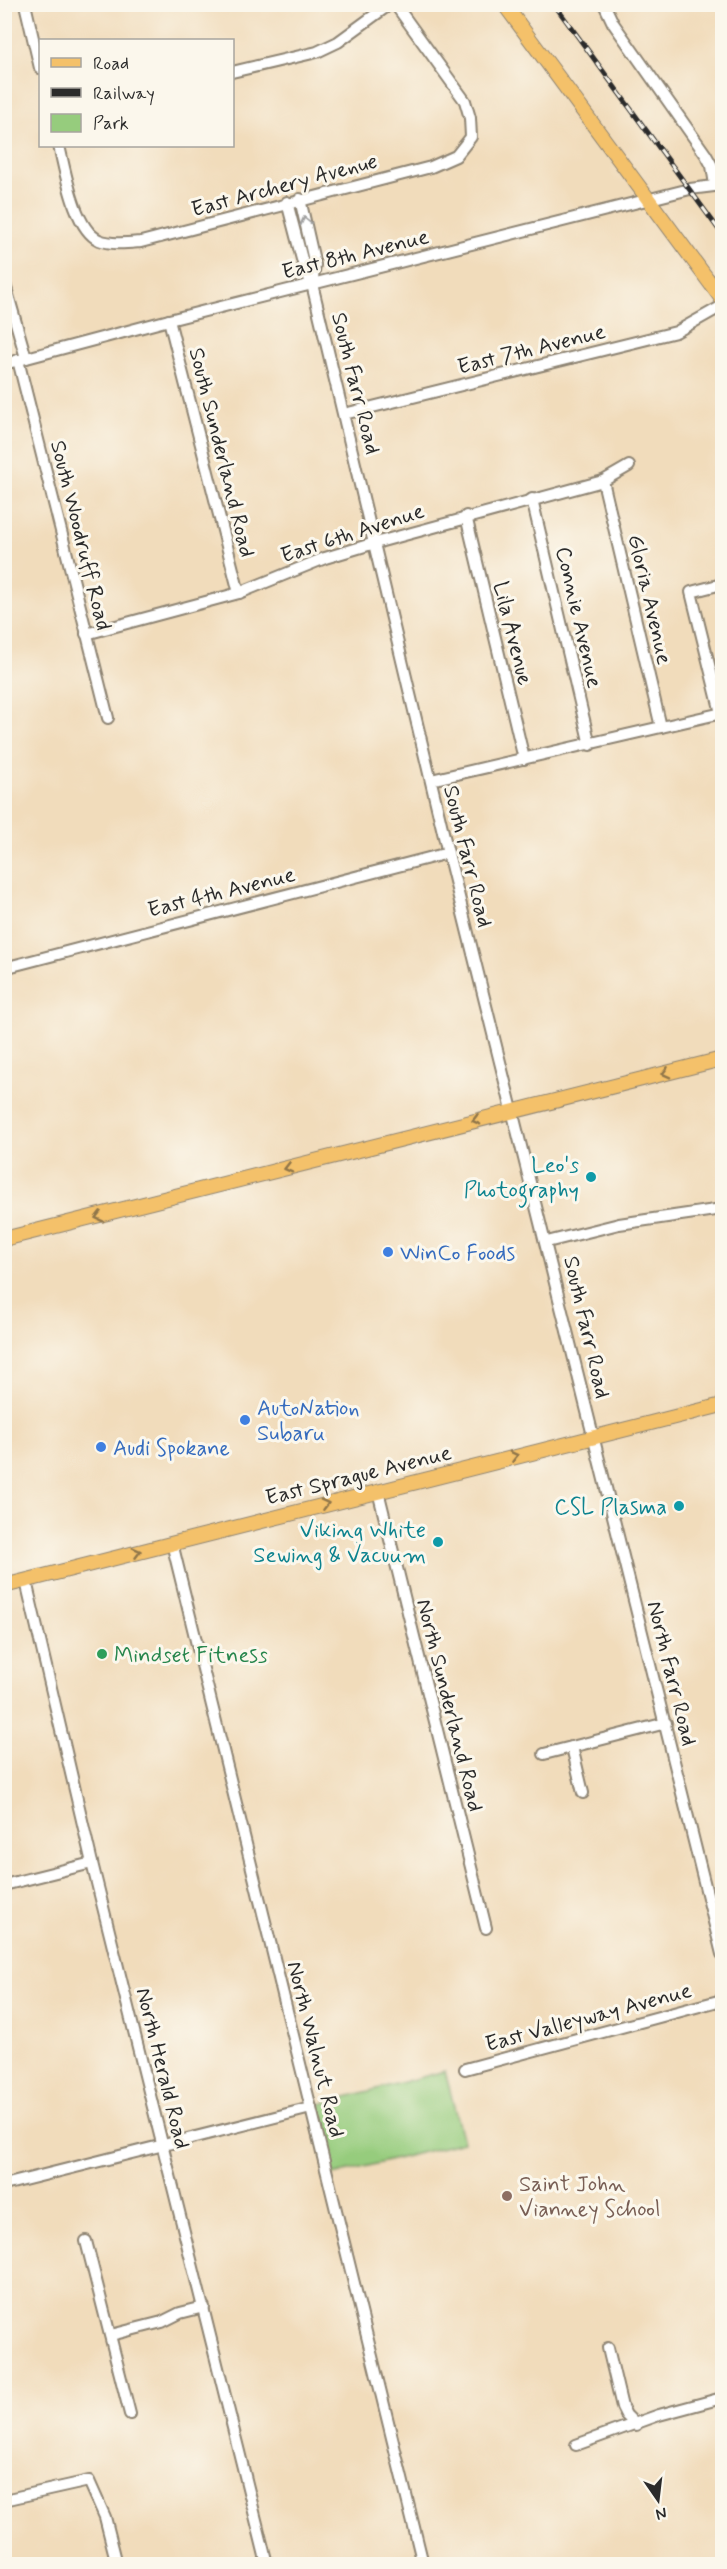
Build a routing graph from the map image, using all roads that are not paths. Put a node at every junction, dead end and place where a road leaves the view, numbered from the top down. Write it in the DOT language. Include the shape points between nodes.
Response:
graph roads {
  1 [pos="25,4"];
  2 [pos="390,4"];
  3 [pos="395,4"];
  4 [pos="504,4"];
  5 [pos="605,5"];
  6 [pos="39,64"];
  7 [pos="234,72"];
  8 [pos="59,147"];
  9 [pos="719,185"];
  10 [pos="300,199"];
  11 [pos="650,201"];
  12 [pos="287,202"];
  13 [pos="4,281"];
  14 [pos="312,284"];
  15 [pos="723,299"];
  16 [pos="723,306"];
  17 [pos="169,320"];
  18 [pos="22,359"];
  19 [pos="4,364"];
  20 [pos="344,414"];
  21 [pos="628,466"];
  22 [pos="603,481"];
  23 [pos="532,499"];
  24 [pos="466,516"];
  25 [pos="375,543"];
  26 [pos="723,584"];
  27 [pos="238,593"];
  28 [pos="86,634"];
  29 [pos="722,713"];
  30 [pos="108,718"];
  31 [pos="661,727"];
  32 [pos="590,745"];
  33 [pos="524,759"];
  34 [pos="430,780"];
  35 [pos="448,853"];
  36 [pos="4,968"];
  37 [pos="723,1059"];
  38 [pos="513,1111"];
  39 [pos="723,1209"];
  40 [pos="12,1238"];
  41 [pos="547,1242"];
  42 [pos="723,1405"];
  43 [pos="594,1436"];
  44 [pos="378,1491"];
  45 [pos="172,1543"];
  46 [pos="26,1581"];
  47 [pos="4,1586"];
  48 [pos="666,1723"];
  49 [pos="572,1747"];
  50 [pos="544,1754"];
  51 [pos="583,1792"];
  52 [pos="92,1863"];
  53 [pos="4,1885"];
  54 [pos="486,1928"];
  55 [pos="723,1954"];
  56 [pos="723,2000"];
  57 [pos="465,2069"];
  58 [pos="311,2108"];
  59 [pos="164,2145"];
  60 [pos="4,2185"];
  61 [pos="86,2241"];
  62 [pos="204,2307"];
  63 [pos="111,2335"];
  64 [pos="608,2348"];
  65 [pos="723,2398"];
  66 [pos="130,2414"];
  67 [pos="636,2425"];
  68 [pos="576,2445"];
  69 [pos="4,2500"];
  70 [pos="117,2565"];
  71 [pos="267,2565"];
  72 [pos="423,2565"];
  1 -- 6 [label="street"];
  2 -- 7 [label="street" via="338,42"];
  3 -- 10 [label="street, East Archery Avenue" via="465,101 471,118 471,137 456,156 431,166"];
  4 -- 11 [label="main road"];
  5 -- 9 [label="street" via="613,23 706,155"];
  8 -- 12 [label="street, East Archery Avenue" via="74,204 97,239 118,244 141,242"];
  9 -- 11 [label="street, East 8th Avenue"];
  10 -- 12 [label="street, East Archery Avenue"];
  14 -- 10 [label="street, South Farr Road, one-way" via="315,265"];
  11 -- 14 [label="street, East 8th Avenue"];
  11 -- 15 [label="main road"];
  12 -- 14 [label="street, South Farr Road"];
  13 -- 18 [label="street, South Woodruff Road"];
  14 -- 17 [label="street, East 8th Avenue"];
  14 -- 20 [label="street, South Farr Road"];
  16 -- 20 [label="street, East 7th Avenue" via="676,332"];
  17 -- 18 [label="street, East 8th Avenue"];
  17 -- 27 [label="street, South Sunderland Road"];
  18 -- 19 [label="street, East 8th Avenue"];
  18 -- 28 [label="street, South Woodruff Road"];
  20 -- 25 [label="street, South Farr Road"];
  21 -- 22 [label="street, East 6th Avenue"];
  22 -- 23 [label="street, East 6th Avenue"];
  22 -- 31 [label="street, Gloria Avenue"];
  23 -- 24 [label="street, East 6th Avenue"];
  23 -- 32 [label="street, Connie Avenue"];
  24 -- 25 [label="street, East 6th Avenue"];
  24 -- 33 [label="street, Lila Avenue"];
  25 -- 27 [label="street, East 6th Avenue" via="324,558"];
  25 -- 34 [label="street, South Farr Road"];
  26 -- 29 [label="street" via="691,592"];
  27 -- 28 [label="street, East 6th Avenue"];
  28 -- 30 [label="street, South Woodruff Road"];
  29 -- 31 [label="street"];
  31 -- 32 [label="street"];
  32 -- 33 [label="street"];
  33 -- 34 [label="street"];
  34 -- 35 [label="street, South Farr Road"];
  35 -- 36 [label="street, East 4th Avenue"];
  35 -- 38 [label="street, South Farr Road"];
  37 -- 38 [label="main road, one-way"];
  38 -- 40 [label="main road, one-way"];
  38 -- 41 [label="street, South Farr Road"];
  39 -- 41 [label="street" via="619,1224"];
  41 -- 43 [label="street, South Farr Road"];
  42 -- 43 [label="main road, East Sprague Avenue"];
  44 -- 43 [label="main road, East Sprague Avenue, one-way"];
  43 -- 48 [label="street, North Farr Road"];
  45 -- 44 [label="main road, East Sprague Avenue, one-way"];
  44 -- 54 [label="street, North Sunderland Road"];
  46 -- 45 [label="main road, East Sprague Avenue, one-way"];
  45 -- 58 [label="street, North Walnut Road"];
  46 -- 47 [label="main road, East Sprague Avenue"];
  46 -- 52 [label="street, North Herald Road"];
  48 -- 49 [label="street"];
  48 -- 55 [label="street, North Farr Road"];
  49 -- 50 [label="street"];
  49 -- 51 [label="street"];
  52 -- 53 [label="street"];
  52 -- 59 [label="street, North Herald Road"];
  56 -- 57 [label="street, East Valleyway Avenue"];
  58 -- 59 [label="street"];
  58 -- 72 [label="street, North Walnut Road"];
  59 -- 60 [label="street"];
  59 -- 62 [label="street, North Herald Road"];
  61 -- 63 [label="street"];
  62 -- 63 [label="street"];
  62 -- 71 [label="street, North Herald Road"];
  63 -- 66 [label="street"];
  64 -- 67 [label="street" via="622,2407"];
  65 -- 67 [label="street"];
  67 -- 68 [label="street"];
  69 -- 70 [label="street" via="89,2481 105,2517"];
}
